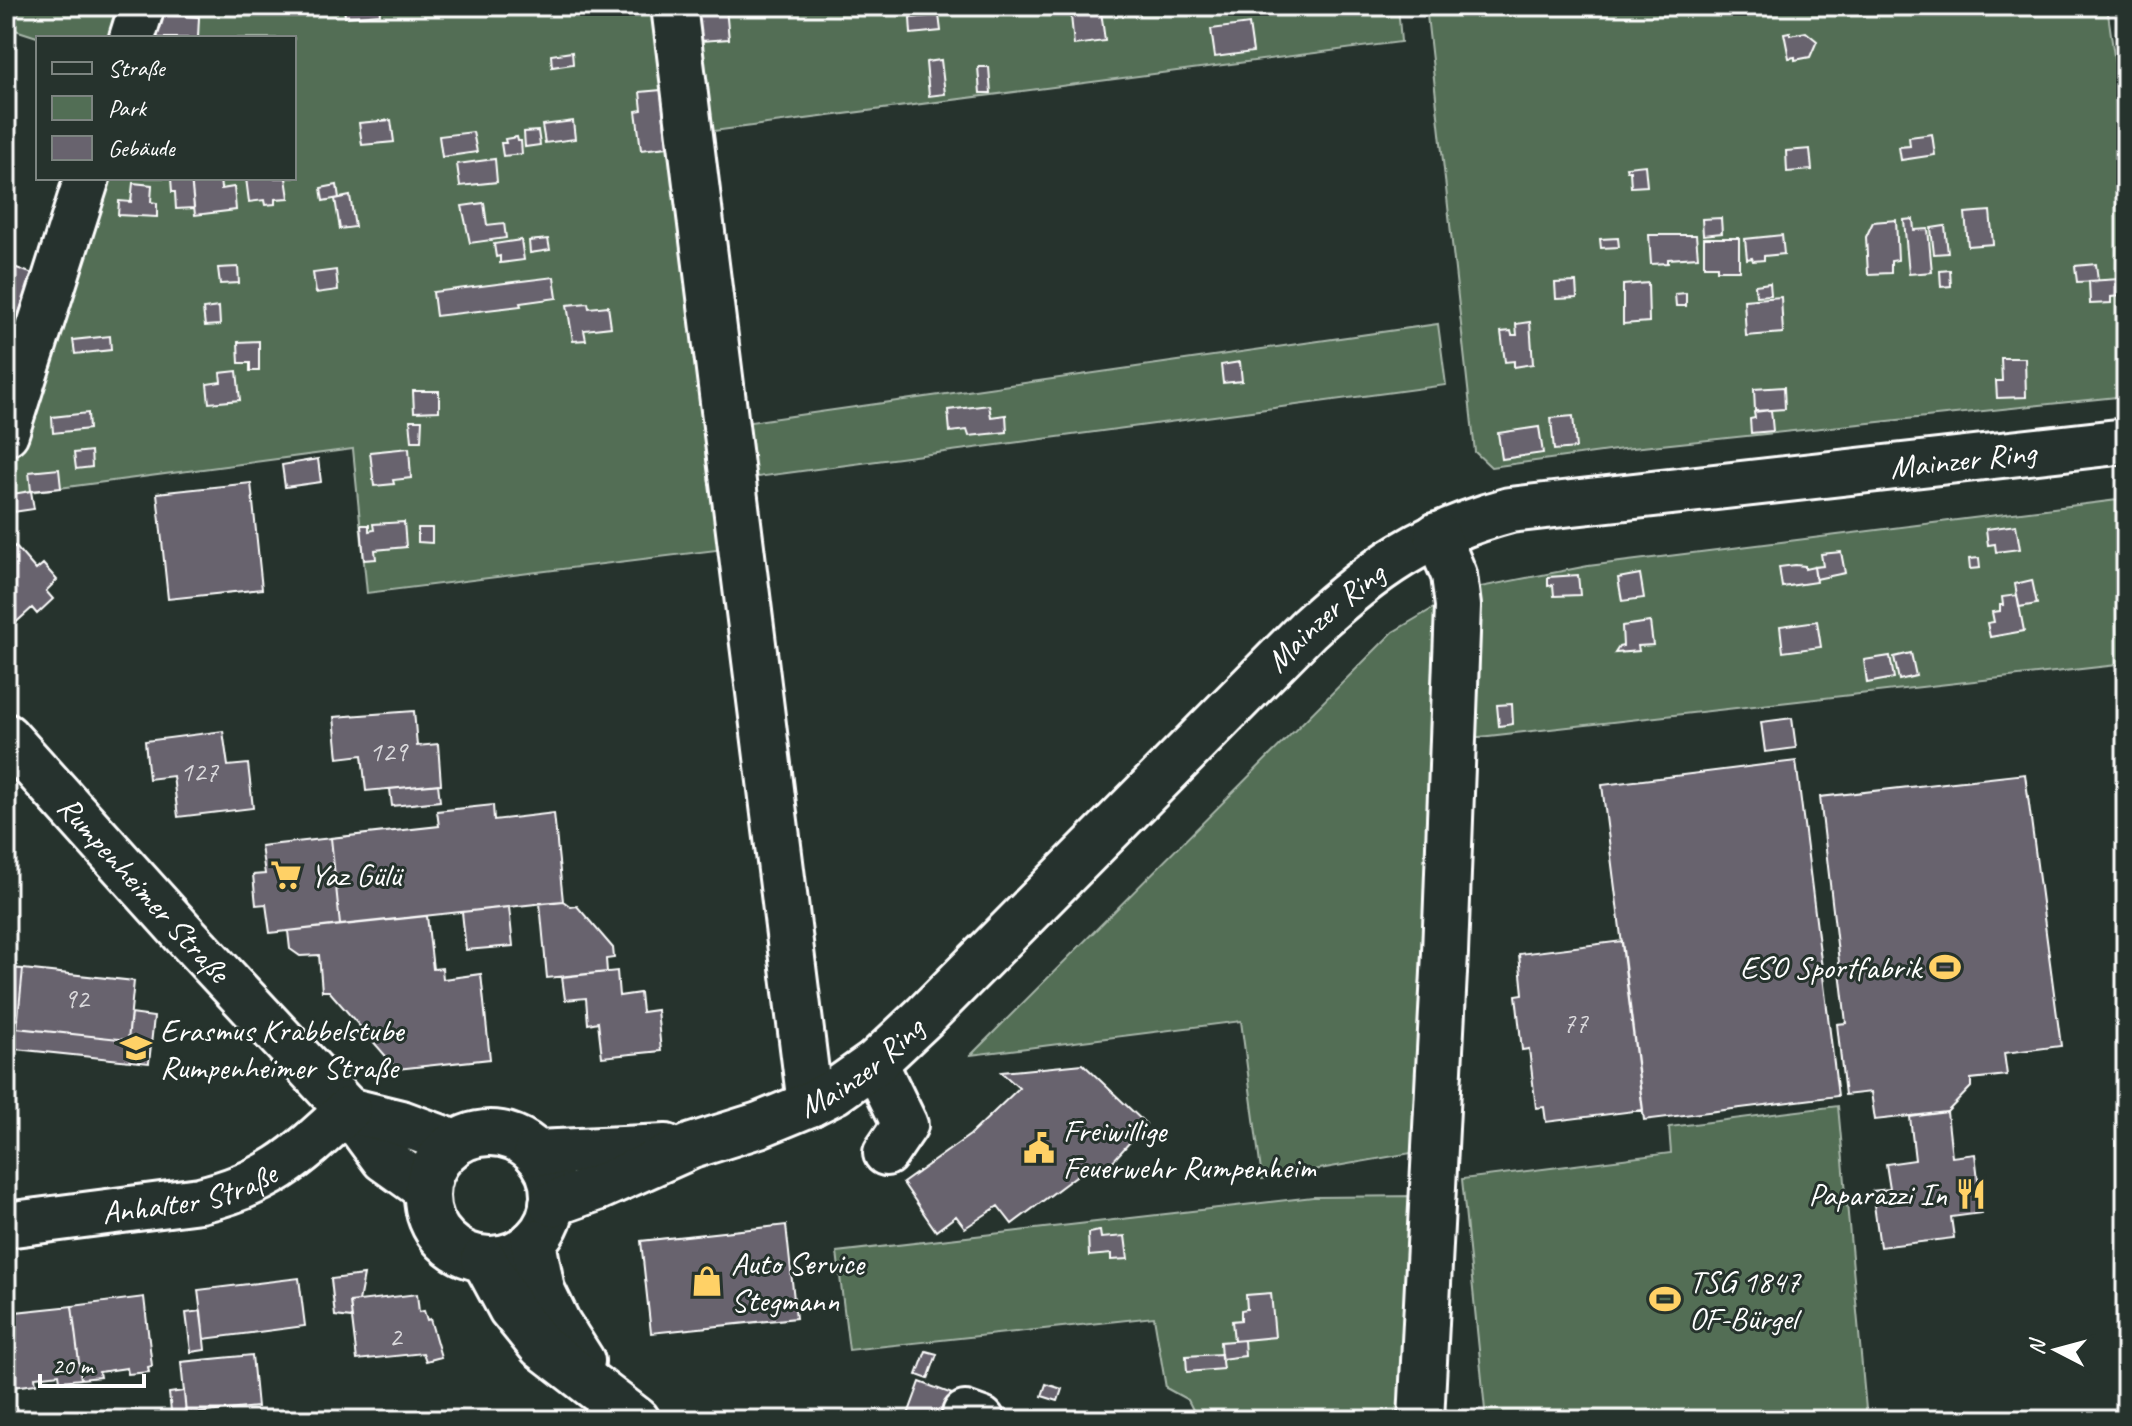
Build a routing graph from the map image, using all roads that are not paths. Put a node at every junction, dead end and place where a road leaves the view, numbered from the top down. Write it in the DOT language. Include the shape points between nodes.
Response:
graph roads {
  1 [pos="142,6"];
  2 [pos="674,6"];
  3 [pos="133,36"];
  4 [pos="86,180"];
  5 [pos="6,433"];
  6 [pos="2126,441"];
  7 [pos="1437,535"];
  8 [pos="6,736"];
  9 [pos="875,1063"];
  10 [pos="810,1104"];
  11 [pos="348,1110"];
  12 [pos="455,1143"];
  13 [pos="692,1146"];
  14 [pos="536,1153"];
  15 [pos="886,1153"];
  16 [pos="426,1189"];
  17 [pos="543,1223"];
  18 [pos="6,1225"];
  19 [pos="484,1259"];
  20 [pos="599,1390"];
  21 [pos="637,1420"];
  22 [pos="964,1420"];
  23 [pos="982,1420"];
  24 [pos="1421,1420"];
  1 -- 3 [label="street"];
  2 -- 10 [label="street"];
  4 -- 5 [label="street"];
  6 -- 7 [label="street, Mainzer Ring" via="1510,510"];
  7 -- 9 [label="street, Mainzer Ring" via="1376,569 1308,629"];
  7 -- 24 [label="street" via="1454,575 1458,606"];
  8 -- 11 [label="street, Rumpenheimer Straße"];
  9 -- 10 [label="street, Mainzer Ring"];
  9 -- 15 [label="street" via="905,1125"];
  10 -- 13 [label="street, Mainzer Ring"];
  11 -- 12 [label="street"];
  11 -- 16 [label="street, Rumpenheimer Straße" via="384,1159"];
  11 -- 18 [label="street, Anhalter Straße" via="267,1177 224,1194"];
  12 -- 14 [label="street" via="472,1135 501,1133"];
  12 -- 16 [label="street" via="436,1161"];
  13 -- 14 [label="street, Mainzer Ring"];
  13 -- 17 [label="street, Mainzer Ring" via="600,1187"];
  14 -- 17 [label="street" via="552,1182"];
  16 -- 19 [label="street" via="430,1215 441,1236 458,1251"];
  17 -- 19 [label="street" via="514,1255"];
  17 -- 20 [label="street" via="542,1290"];
  19 -- 20 [label="street" via="511,1309 541,1346"];
  20 -- 21 [label="street"];
  22 -- 23 [label="street" via="965,1414"];
}
